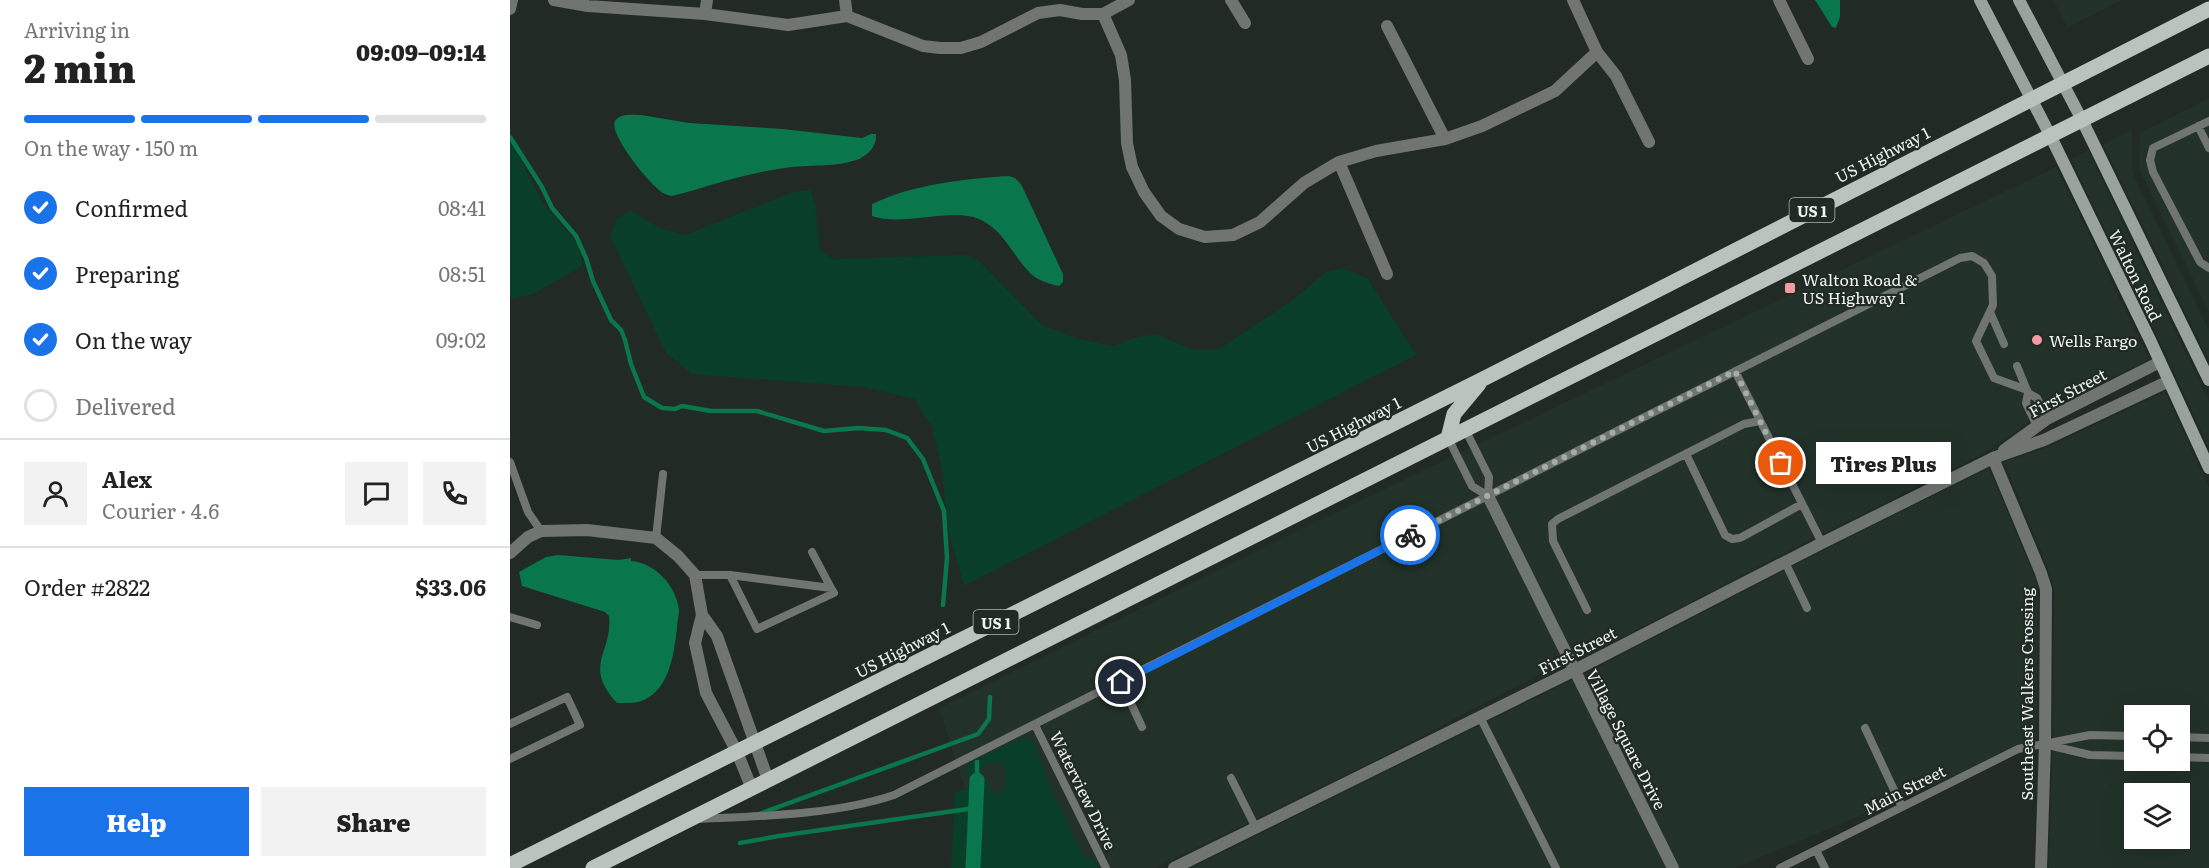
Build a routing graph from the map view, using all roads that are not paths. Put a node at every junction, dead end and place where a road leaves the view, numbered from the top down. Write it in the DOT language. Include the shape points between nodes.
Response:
graph roads {
  1 [pos="512,0"];
  2 [pos="554,0"];
  3 [pos="707,0"];
  4 [pos="845,0"];
  5 [pos="1129,0"];
  6 [pos="1231,0"];
  7 [pos="1573,0"];
  8 [pos="1779,0"];
  9 [pos="1980,0"];
  10 [pos="2019,0"];
  11 [pos="510,9"];
  12 [pos="2209,9"];
  13 [pos="705,14"];
  14 [pos="1103,14"];
  15 [pos="847,16"];
  16 [pos="1245,23"];
  17 [pos="1387,26"];
  18 [pos="1597,52"];
  19 [pos="2209,56"];
  20 [pos="1808,59"];
  21 [pos="2063,82"];
  22 [pos="2030,99"];
  23 [pos="2082,120"];
  24 [pos="2209,121"];
  25 [pos="2198,126"];
  26 [pos="2050,135"];
  27 [pos="1445,139"];
  28 [pos="1649,142"];
  29 [pos="2209,148"];
  30 [pos="1339,162"];
  31 [pos="2209,268"];
  32 [pos="1387,274"];
  33 [pos="1992,308"];
  34 [pos="2004,344"];
  35 [pos="2160,362"];
  36 [pos="2017,366"];
  37 [pos="1735,371"];
  38 [pos="1483,379"];
  39 [pos="2209,380"];
  40 [pos="2169,381"];
  41 [pos="2027,391"];
  42 [pos="1760,421"];
  43 [pos="2042,422"];
  44 [pos="1465,429"];
  45 [pos="1448,438"];
  46 [pos="1686,454"];
  47 [pos="1993,458"];
  48 [pos="510,462"];
  49 [pos="2209,468"];
  50 [pos="663,474"];
  51 [pos="1488,496"];
  52 [pos="1802,504"];
  53 [pos="541,531"];
  54 [pos="656,538"];
  55 [pos="1822,543"];
  56 [pos="812,552"];
  57 [pos="510,553"];
  58 [pos="1785,562"];
  59 [pos="695,575"];
  60 [pos="730,575"];
  61 [pos="831,588"];
  62 [pos="1807,608"];
  63 [pos="1587,610"];
  64 [pos="702,615"];
  65 [pos="510,617"];
  66 [pos="537,625"];
  67 [pos="1575,670"];
  68 [pos="1121,682"];
  69 [pos="1480,717"];
  70 [pos="510,724"];
  71 [pos="1035,725"];
  72 [pos="1142,727"];
  73 [pos="1865,728"];
  74 [pos="2124,736"];
  75 [pos="2190,737"];
  76 [pos="2209,738"];
  77 [pos="753,744"];
  78 [pos="2045,744"];
  79 [pos="737,752"];
  80 [pos="511,756"];
  81 [pos="2124,756"];
  82 [pos="2190,757"];
  83 [pos="2209,758"];
  84 [pos="1231,778"];
  85 [pos="768,780"];
  86 [pos="752,789"];
  87 [pos="1902,807"];
  88 [pos="693,820"];
  89 [pos="1256,828"];
  90 [pos="1816,850"];
  91 [pos="510,865"];
  92 [pos="593,868"];
  93 [pos="1106,868"];
  94 [pos="1174,868"];
  95 [pos="1556,868"];
  96 [pos="1673,868"];
  97 [pos="1780,868"];
  98 [pos="1825,868"];
  99 [pos="2041,868"];
  1 -- 11 [label="street"];
  2 -- 13 [label="street"];
  3 -- 13 [label="street"];
  4 -- 15 [label="street"];
  5 -- 14 [label="street"];
  6 -- 16 [label="street"];
  7 -- 18 [label="street"];
  8 -- 20 [label="street"];
  9 -- 22 [label="main road, Walton Road"];
  10 -- 21 [label="main road, Walton Road"];
  12 -- 21 [label="main road, US Highway 1 / US 1"];
  13 -- 15 [label="street" via="788,25"];
  14 -- 15 [label="street" via="1060,10 1038,13 961,48 923,46"];
  14 -- 30 [label="street" via="1122,63 1131,167 1161,216 1179,230 1205,237 1233,236 1260,222 1304,183"];
  17 -- 27 [label="street"];
  18 -- 27 [label="street" via="1555,91"];
  18 -- 28 [label="street" via="1616,76"];
  19 -- 23 [label="main road, US 1"];
  21 -- 22 [label="main road, US Highway 1 / US 1"];
  21 -- 23 [label="main road, Walton Road"];
  22 -- 26 [label="main road, Walton Road"];
  22 -- 38 [label="main road, US Highway 1 / US 1"];
  23 -- 26 [label="main road, US 1"];
  23 -- 39 [label="main road, Walton Road"];
  24 -- 25 [label="lane"];
  25 -- 29 [label="lane"];
  25 -- 31 [label="lane" via="2153,148 2150,160 2200,262"];
  26 -- 35 [label="main road, Walton Road"];
  26 -- 44 [label="main road, US 1"];
  27 -- 30 [label="street"];
  30 -- 32 [label="street"];
  33 -- 34 [label="lane"];
  33 -- 37 [label="lane" via="1992,276 1984,263 1972,256 1960,258"];
  33 -- 41 [label="lane" via="1976,340 1994,378"];
  35 -- 40 [label="main road, Walton Road"];
  35 -- 43 [label="street, First Street"];
  36 -- 41 [label="lane"];
  37 -- 42 [label="lane"];
  37 -- 51 [label="lane"];
  38 -- 45 [label="main road" via="1454,414"];
  38 -- 77 [label="main road, US Highway 1 / US 1"];
  40 -- 47 [label="street, First Street" via="2044,440"];
  40 -- 49 [label="main road, Walton Road"];
  41 -- 43 [label="lane" via="2037,398"];
  42 -- 46 [label="lane" via="1744,424"];
  42 -- 52 [label="lane"];
  43 -- 47 [label="street, First Street"];
  44 -- 45 [label="main road, US 1"];
  44 -- 51 [label="lane, Village Square Drive" via="1489,477"];
  45 -- 51 [label="lane, Village Square Drive" via="1472,486"];
  45 -- 85 [label="main road, US 1"];
  46 -- 52 [label="lane" via="1725,535 1732,539"];
  46 -- 63 [label="lane" via="1552,524 1553,541"];
  47 -- 55 [label="street, First Street"];
  47 -- 78 [label="street, Southeast Walkers Crossing" via="2046,589"];
  48 -- 53 [label="lane" via="528,512"];
  50 -- 54 [label="lane"];
  51 -- 67 [label="street, Village Square Drive"];
  51 -- 68 [label="lane"];
  52 -- 55 [label="lane"];
  53 -- 54 [label="street" via="587,530"];
  53 -- 57 [label="street"];
  54 -- 59 [label="street"];
  55 -- 58 [label="street, First Street"];
  56 -- 61 [label="lane"];
  58 -- 62 [label="lane"];
  58 -- 67 [label="street, First Street"];
  59 -- 60 [label="lane"];
  59 -- 64 [label="street"];
  60 -- 61 [label="lane"];
  60 -- 61 [label="lane" via="757,628 834,592"];
  64 -- 77 [label="street" via="717,636"];
  64 -- 79 [label="street" via="695,642 706,693"];
  65 -- 66 [label="lane"];
  67 -- 69 [label="street, First Street"];
  67 -- 96 [label="street, Village Square Drive"];
  68 -- 71 [label="lane"];
  68 -- 72 [label="lane"];
  69 -- 89 [label="street, First Street"];
  69 -- 95 [label="lane"];
  70 -- 80 [label="lane" via="567,697 580,725"];
  71 -- 88 [label="lane" via="894,795 872,802 784,814"];
  71 -- 93 [label="lane, Waterview Drive"];
  73 -- 87 [label="lane"];
  74 -- 78 [label="lane, Main Street" via="2090,735"];
  75 -- 76 [label="lane"];
  77 -- 79 [label="main road, US Highway 1 / US 1"];
  77 -- 85 [label="street"];
  78 -- 81 [label="lane, Main Street" via="2090,755"];
  78 -- 87 [label="lane, Main Street" via="2018,749"];
  78 -- 99 [label="street, Southeast Walkers Crossing"];
  79 -- 86 [label="street"];
  79 -- 91 [label="main road, US Highway 1 / US 1"];
  82 -- 83 [label="lane"];
  84 -- 89 [label="lane"];
  85 -- 86 [label="main road, US 1"];
  86 -- 88 [label="main road, US 1"];
  87 -- 90 [label="lane, Main Street"];
  88 -- 92 [label="main road, US 1"];
  89 -- 94 [label="street, First Street"];
  90 -- 97 [label="lane, Main Street"];
  90 -- 98 [label="lane"];
}
